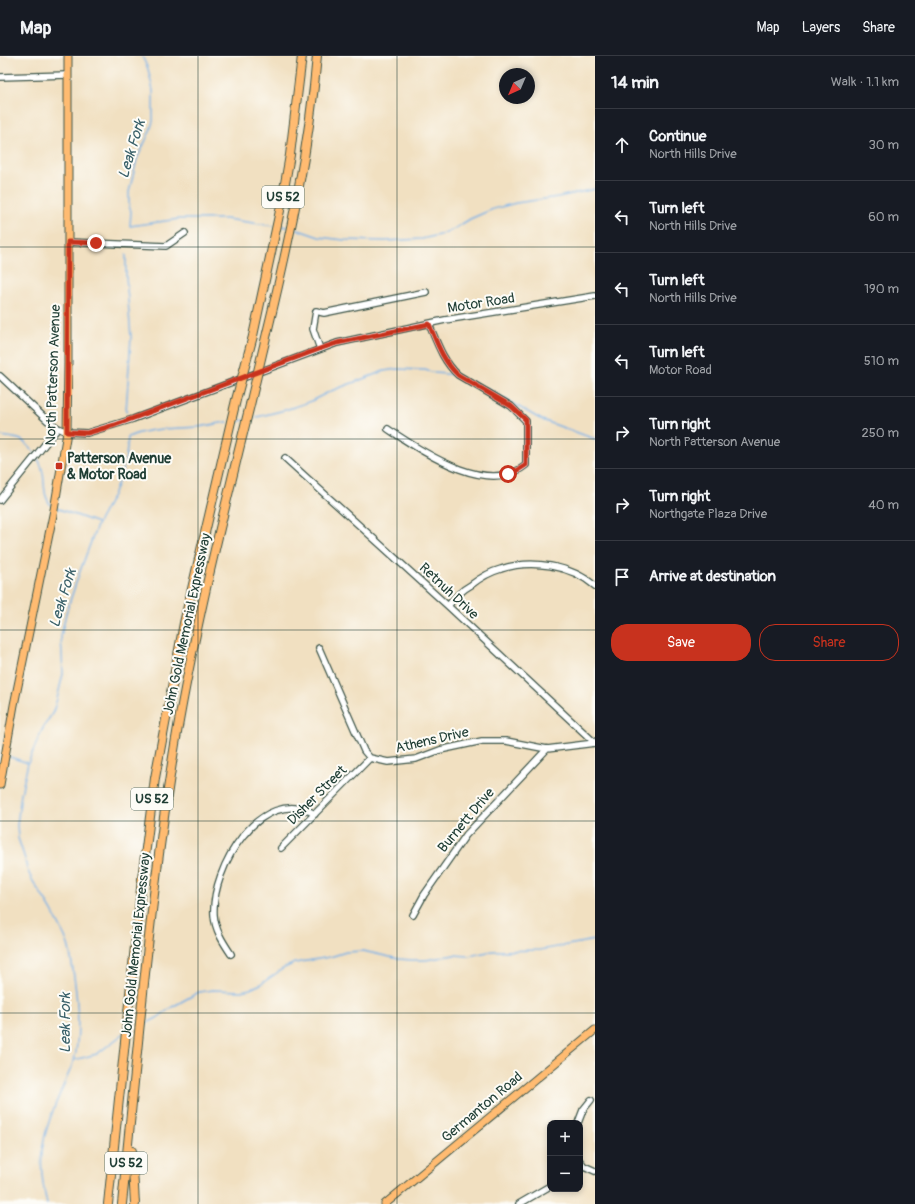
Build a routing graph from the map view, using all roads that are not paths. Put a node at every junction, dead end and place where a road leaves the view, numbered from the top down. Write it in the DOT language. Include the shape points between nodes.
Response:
graph roads {
  1 [pos="68,56"];
  2 [pos="302,56"];
  3 [pos="317,56"];
  4 [pos="68,75"];
  5 [pos="0,77"];
  6 [pos="185,232"];
  7 [pos="68,242"];
  8 [pos="426,292"];
  9 [pos="595,296"];
  10 [pos="429,324"];
  11 [pos="320,349"];
  12 [pos="0,376"];
  13 [pos="58,428"];
  14 [pos="388,429"];
  15 [pos="67,432"];
  16 [pos="285,458"];
  17 [pos="0,500"];
  18 [pos="595,586"];
  19 [pos="448,606"];
  20 [pos="319,648"];
  21 [pos="595,743"];
  22 [pos="547,749"];
  23 [pos="370,758"];
  24 [pos="0,785"];
  25 [pos="315,814"];
  26 [pos="281,848"];
  27 [pos="413,915"];
  28 [pos="231,954"];
  29 [pos="595,1030"];
  30 [pos="591,1100"];
  31 [pos="579,1120"];
  32 [pos="131,1122"];
  33 [pos="583,1166"];
  34 [pos="595,1171"];
  35 [pos="547,1188"];
  36 [pos="108,1204"];
  37 [pos="122,1204"];
  38 [pos="135,1204"];
  39 [pos="386,1204"];
  40 [pos="519,1204"];
  1 -- 4 [label="main road, North Patterson Avenue"];
  2 -- 36 [label="highway, John Gold Memorial Expressway / US 52, bridge" via="282,199 253,336 184,623 155,778"];
  3 -- 32 [label="highway, John Gold Memorial Expressway / US 52, bridge" via="297,201 215,548 172,763 151,922"];
  4 -- 5 [label="street"];
  4 -- 7 [label="main road, North Patterson Avenue"];
  6 -- 7 [label="street" via="166,246"];
  7 -- 15 [label="main road, North Patterson Avenue"];
  8 -- 11 [label="street" via="324,313 316,310 313,329"];
  9 -- 10 [label="street, Motor Road"];
  10 -- 11 [label="street, Motor Road" via="337,343"];
  10 -- 14 [label="street" via="442,355 458,375 511,406 526,420 526,465 508,474 465,472 424,452"];
  11 -- 15 [label="street, Motor Road" via="115,425 87,433"];
  12 -- 13 [label="street, Motor Road"];
  13 -- 15 [label="street, Motor Road"];
  13 -- 17 [label="street"];
  15 -- 24 [label="main road, North Patterson Avenue"];
  16 -- 19 [label="street, Retnuh Drive"];
  18 -- 19 [label="street" via="573,572 553,567 510,567 492,572 476,581"];
  19 -- 21 [label="street, Retnuh Drive"];
  20 -- 23 [label="street" via="364,751"];
  21 -- 22 [label="street, Athens Drive"];
  22 -- 23 [label="street, Athens Drive" via="506,741 482,741 440,750 416,759 388,762"];
  22 -- 27 [label="street, Burnett Drive" via="466,835"];
  23 -- 25 [label="street, Disher Street"];
  25 -- 26 [label="street, Disher Street"];
  25 -- 28 [label="street" via="306,809 290,807 273,811 251,826 231,852 214,898 217,929"];
  29 -- 39 [label="main road, Germanton Road"];
  30 -- 31 [label="street"];
  32 -- 37 [label="highway, John Gold Memorial Expressway / US 52"];
  32 -- 38 [label="highway"];
  33 -- 34 [label="street"];
  35 -- 40 [label="street"];
}
